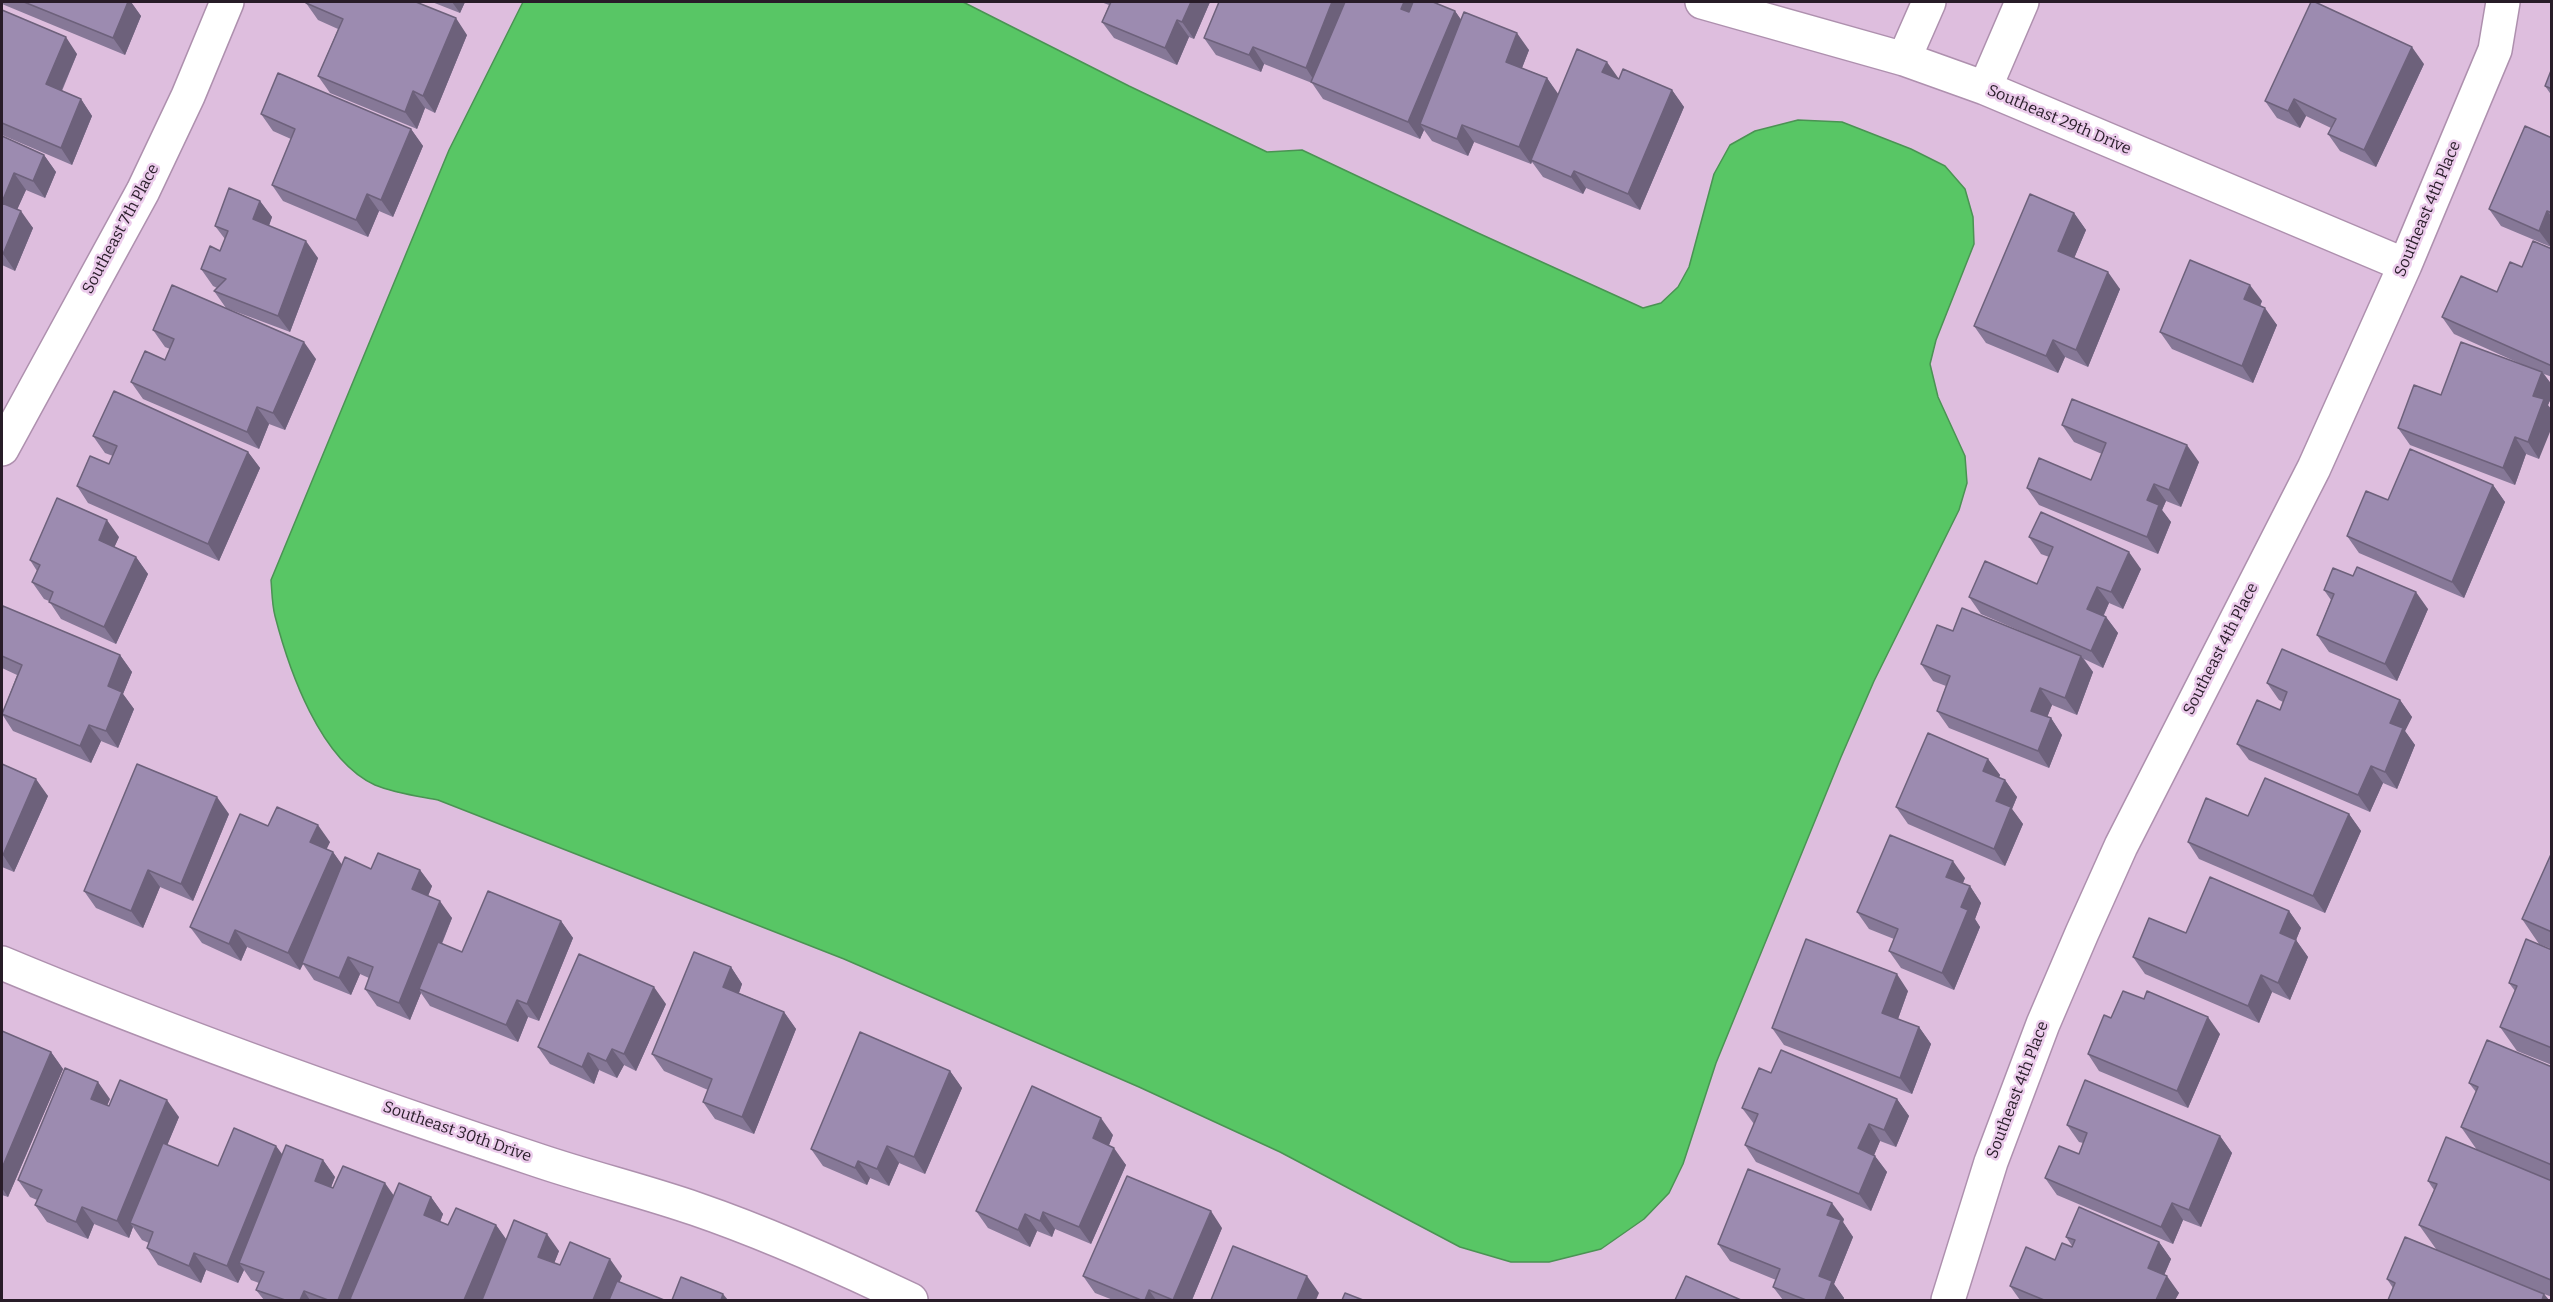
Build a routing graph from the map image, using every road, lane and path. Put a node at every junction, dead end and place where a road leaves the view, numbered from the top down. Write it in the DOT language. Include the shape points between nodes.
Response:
graph roads {
  1 [pos="227,2"];
  2 [pos="1702,2"];
  3 [pos="1929,2"];
  4 [pos="2022,2"];
  5 [pos="2503,2"];
  6 [pos="1904,59"];
  7 [pos="1985,88"];
  8 [pos="2405,265"];
  9 [pos="2,449"];
  10 [pos="2,963"];
  11 [pos="912,1300"];
  12 [pos="1948,1300"];
  1 -- 9 [label="street, Southeast 7th Place" via="143,191"];
  2 -- 6 [label="street, Southeast 29th Drive"];
  3 -- 6 [label="street"];
  4 -- 7 [label="street"];
  5 -- 8 [label="street, Southeast 4th Place" via="2496,50"];
  6 -- 7 [label="street, Southeast 29th Drive"];
  7 -- 8 [label="street, Southeast 29th Drive"];
  8 -- 12 [label="street, Southeast 4th Place" via="2314,468 2121,846 2082,933 1990,1162"];
  10 -- 11 [label="street, Southeast 30th Drive" via="225,1053 539,1161 696,1209"];
}
